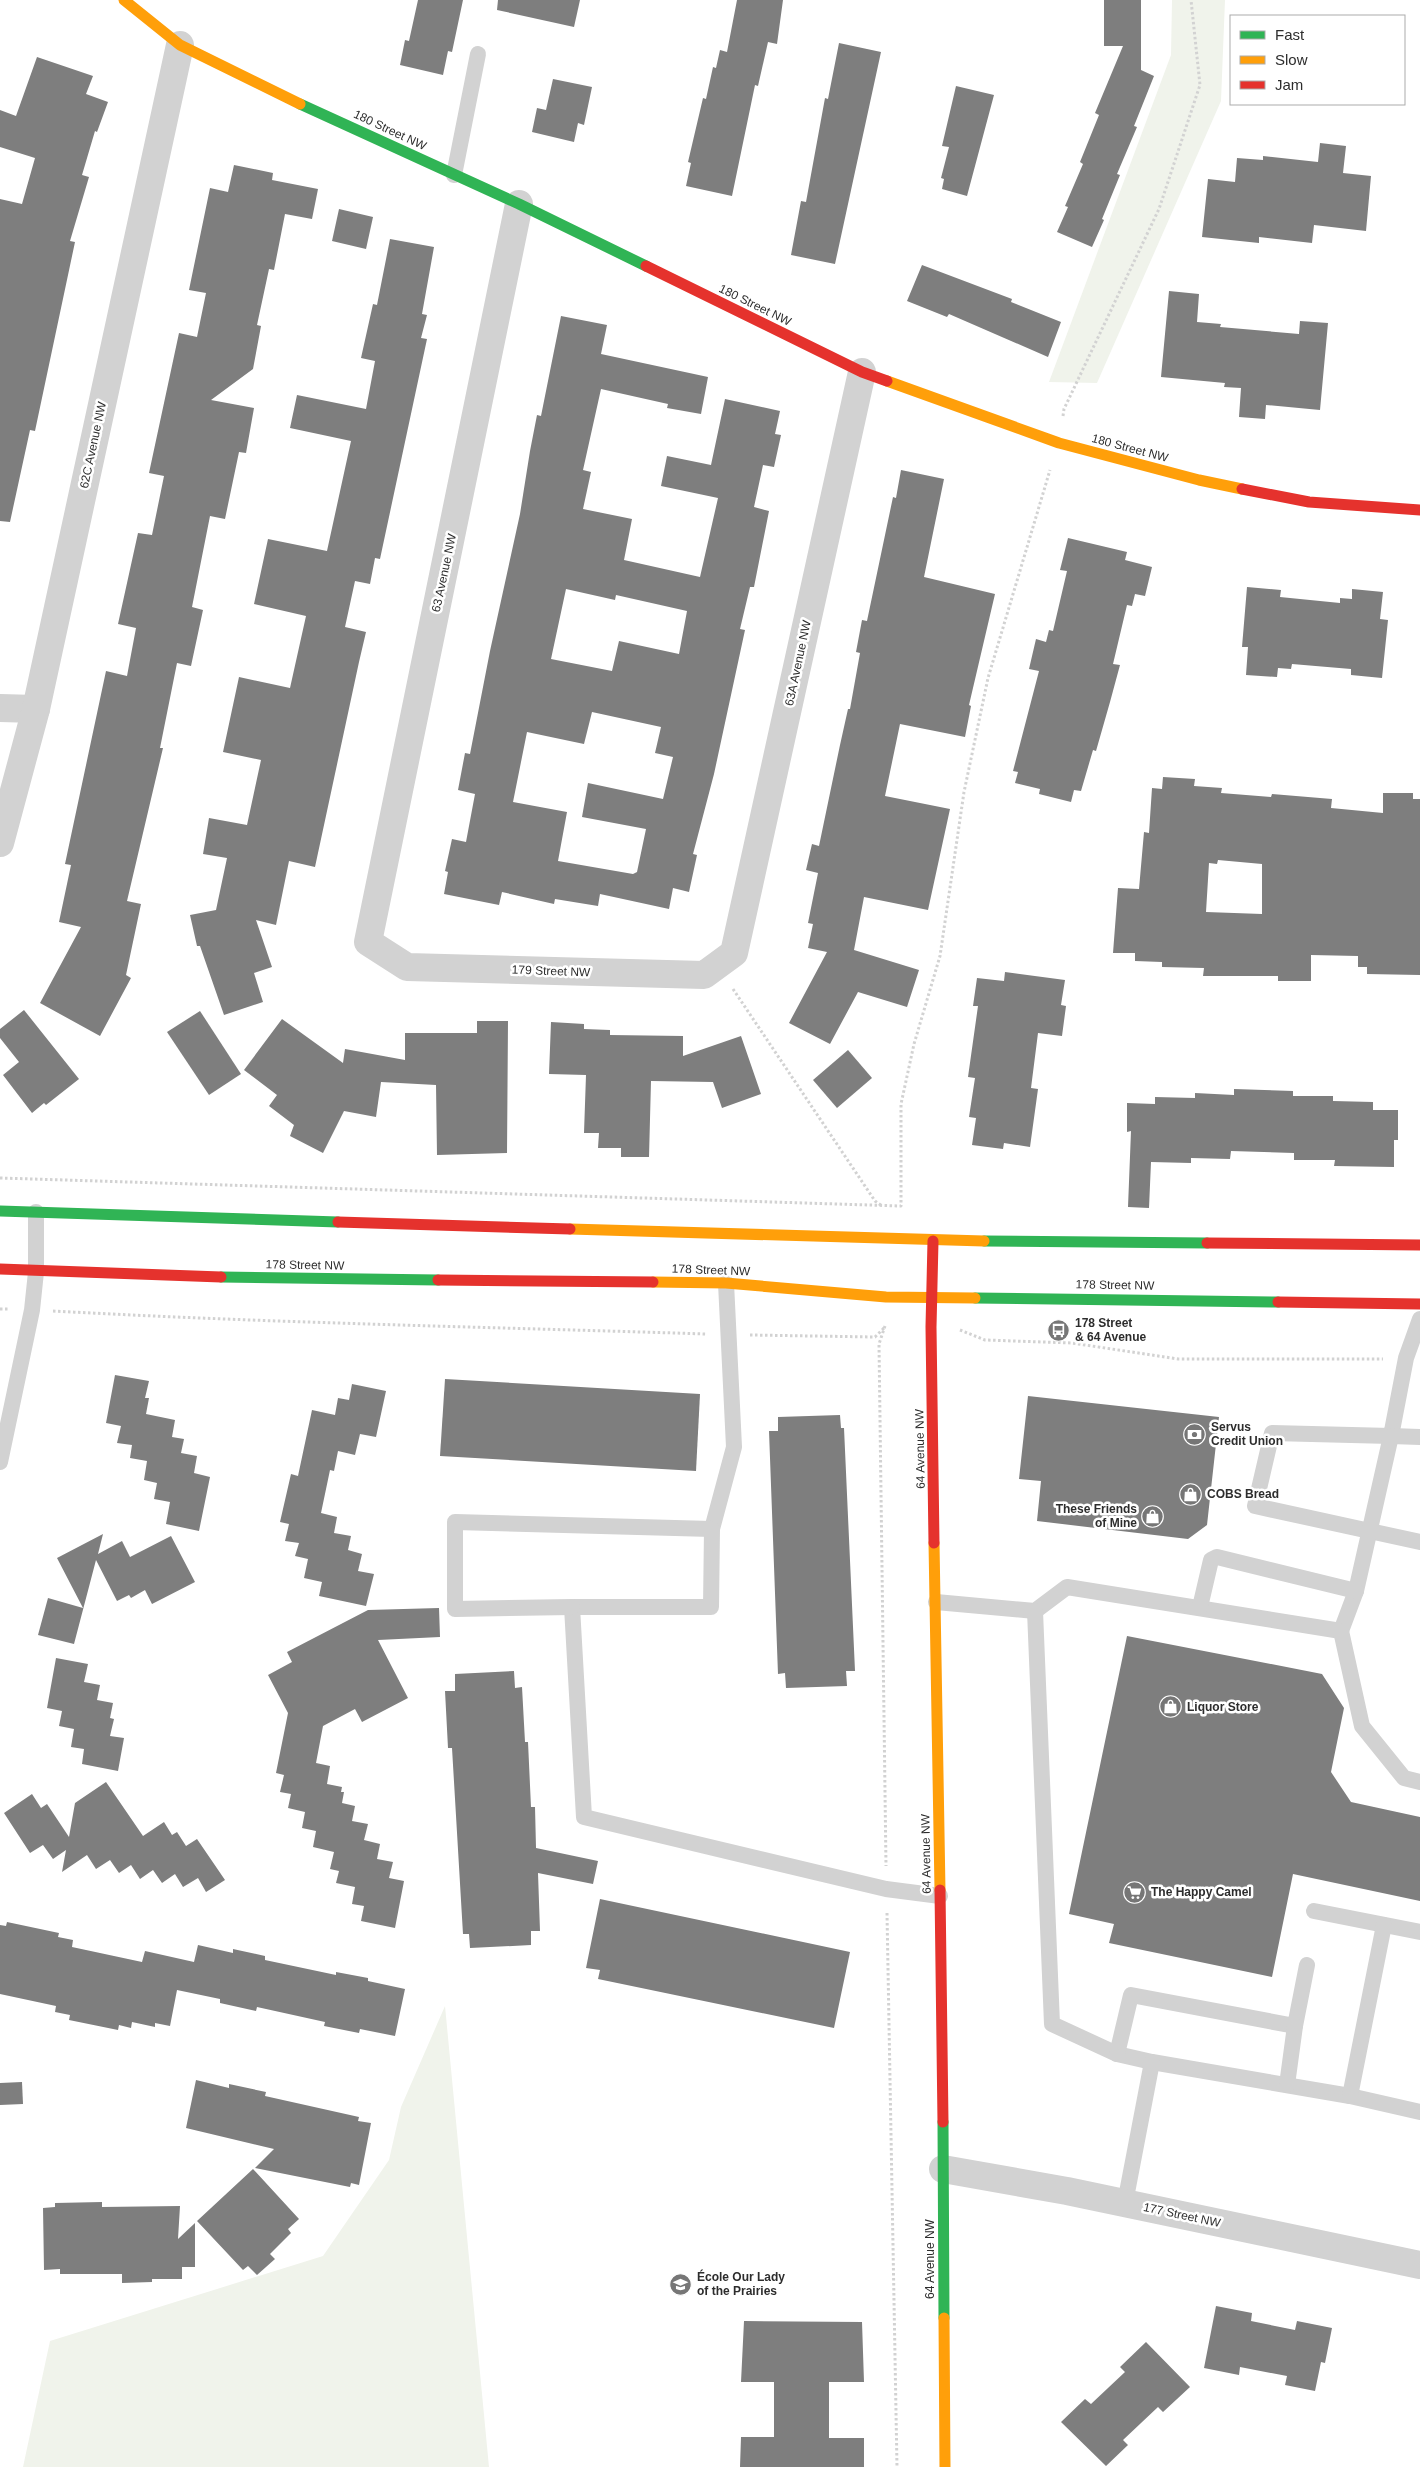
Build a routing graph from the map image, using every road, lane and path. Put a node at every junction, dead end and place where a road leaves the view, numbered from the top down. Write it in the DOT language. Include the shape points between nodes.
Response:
graph roads {
  1 [pos="124,0"];
  2 [pos="1191,0"];
  3 [pos="180,45"];
  4 [pos="478,54"];
  5 [pos="454,174"];
  6 [pos="519,204"];
  7 [pos="862,372"];
  8 [pos="1059,443"];
  9 [pos="1420,510"];
  10 [pos="0,708"];
  11 [pos="36,709"];
  12 [pos="0,844"];
  13 [pos="368,942"];
  14 [pos="725,960"];
  15 [pos="0,1178"];
  16 [pos="884,1207"];
  17 [pos="0,1211"];
  18 [pos="36,1212"];
  19 [pos="885,1239"];
  20 [pos="933,1241"];
  21 [pos="1420,1245"];
  22 [pos="0,1269"];
  23 [pos="36,1272"];
  24 [pos="726,1283"];
  25 [pos="886,1296"];
  26 [pos="932,1296"];
  27 [pos="1420,1304"];
  28 [pos="0,1309"];
  29 [pos="32,1310"];
  30 [pos="1420,1319"];
  31 [pos="885,1326"];
  32 [pos="931,1327"];
  33 [pos="729,1334"];
  34 [pos="1406,1358"];
  35 [pos="1391,1436"];
  36 [pos="1420,1437"];
  37 [pos="0,1462"];
  38 [pos="712,1529"];
  39 [pos="1370,1531"];
  40 [pos="1420,1542"];
  41 [pos="1356,1591"];
  42 [pos="936,1602"];
  43 [pos="572,1607"];
  44 [pos="1200,1607"];
  45 [pos="1035,1611"];
  46 [pos="1341,1631"];
  47 [pos="1420,1782"];
  48 [pos="886,1889"];
  49 [pos="940,1896"];
  50 [pos="1314,1911"];
  51 [pos="1384,1925"];
  52 [pos="1420,1932"];
  53 [pos="1307,1965"];
  54 [pos="1295,2026"];
  55 [pos="1117,2054"];
  56 [pos="1152,2062"];
  57 [pos="1287,2085"];
  58 [pos="1350,2096"];
  59 [pos="1420,2112"];
  60 [pos="943,2169"];
  61 [pos="1125,2203"];
  62 [pos="1420,2265"];
  63 [pos="897,2467"];
  64 [pos="945,2467"];
  1 -- 3 [label="main road, 180 Street NW"];
  2 -- 8 [label="path" via="1200,85 1159,209 1064,409"];
  3 -- 5 [label="main road, 180 Street NW"];
  3 -- 11 [label="street, 62C Avenue NW"];
  4 -- 5 [label="lane"];
  5 -- 6 [label="main road, 180 Street NW"];
  6 -- 7 [label="main road, 180 Street NW"];
  6 -- 13 [label="street, 63 Avenue NW"];
  7 -- 8 [label="main road, 180 Street NW"];
  7 -- 14 [label="street, 63A Avenue NW"];
  8 -- 9 [label="main road, 180 Street NW" via="1199,480 1309,502"];
  8 -- 16 [label="path" via="988,678 966,782 940,956 914,1044 901,1104 902,1206"];
  10 -- 11 [label="street"];
  11 -- 12 [label="street, 62C Avenue NW"];
  13 -- 14 [label="street, 179 Street NW" via="408,967 704,975"];
  14 -- 16 [label="path" via="875,1201"];
  15 -- 16 [label="path"];
  16 -- 19 [label="path"];
  17 -- 18 [label="main road"];
  18 -- 19 [label="main road"];
  18 -- 23 [label="lane"];
  19 -- 20 [label="main road"];
  20 -- 21 [label="main road"];
  20 -- 26 [label="main road, 64 Avenue NW"];
  22 -- 23 [label="main road, 178 Street NW"];
  23 -- 24 [label="main road, 178 Street NW" via="242,1278"];
  23 -- 29 [label="lane"];
  24 -- 25 [label="main road, 178 Street NW"];
  24 -- 33 [label="lane"];
  25 -- 26 [label="main road, 178 Street NW"];
  25 -- 31 [label="path"];
  26 -- 27 [label="main road, 178 Street NW"];
  26 -- 32 [label="main road, 64 Avenue NW"];
  28 -- 29 [label="path"];
  29 -- 33 [label="path" via="237,1322"];
  29 -- 37 [label="lane"];
  30 -- 34 [label="lane"];
  31 -- 32 [label="path"];
  31 -- 33 [label="path" via="875,1337"];
  31 -- 48 [label="path" via="880,1344"];
  32 -- 34 [label="path" via="953,1327 985,1340 1072,1344 1178,1359"];
  32 -- 42 [label="main road, 64 Avenue NW"];
  33 -- 38 [label="lane" via="734,1447"];
  34 -- 35 [label="lane"];
  35 -- 36 [label="lane"];
  35 -- 39 [label="lane"];
  35 -- 39 [label="lane" via="1272,1433 1255,1506"];
  38 -- 43 [label="lane" via="711,1607"];
  38 -- 43 [label="lane" via="456,1522 455,1609"];
  39 -- 40 [label="lane"];
  39 -- 41 [label="lane"];
  41 -- 44 [label="lane" via="1216,1557 1211,1560"];
  41 -- 46 [label="lane"];
  42 -- 45 [label="lane"];
  42 -- 49 [label="main road, 64 Avenue NW"];
  43 -- 48 [label="lane" via="584,1817"];
  44 -- 45 [label="lane" via="1067,1587"];
  44 -- 46 [label="lane"];
  45 -- 55 [label="lane" via="1052,2024"];
  46 -- 47 [label="lane" via="1362,1726 1404,1778"];
  48 -- 49 [label="lane"];
  48 -- 63 [label="path"];
  49 -- 60 [label="main road, 64 Avenue NW"];
  50 -- 51 [label="lane"];
  51 -- 52 [label="lane"];
  51 -- 58 [label="lane"];
  53 -- 54 [label="lane"];
  54 -- 55 [label="lane" via="1131,1995"];
  54 -- 57 [label="lane"];
  55 -- 56 [label="lane"];
  56 -- 57 [label="lane"];
  56 -- 61 [label="lane"];
  57 -- 58 [label="lane"];
  58 -- 59 [label="lane"];
  60 -- 61 [label="street, 177 Street NW"];
  60 -- 64 [label="main road, 64 Avenue NW"];
  61 -- 62 [label="street, 177 Street NW"];
}
